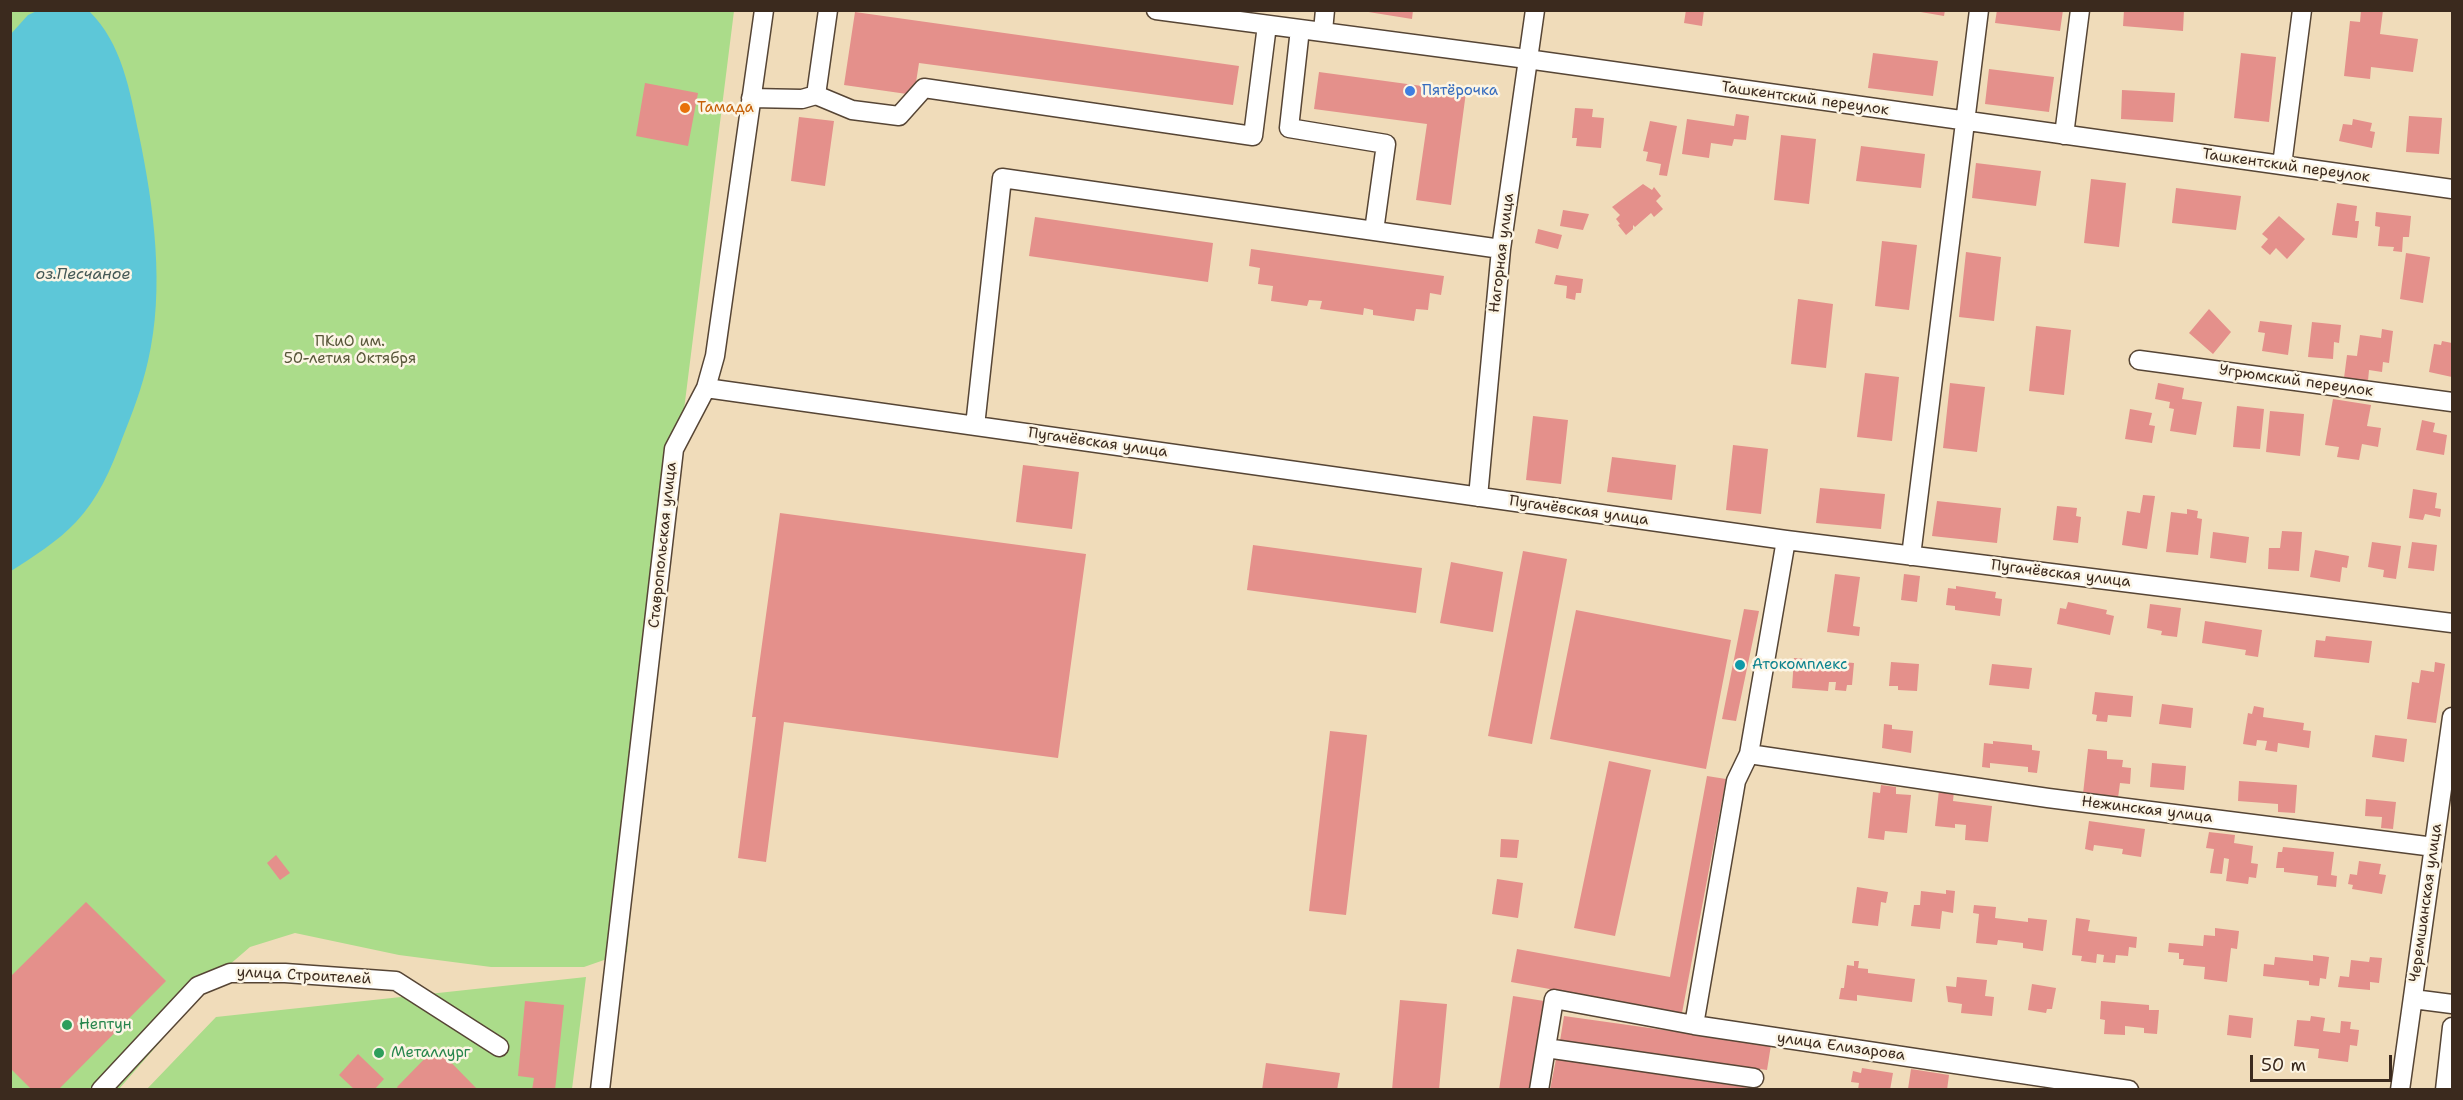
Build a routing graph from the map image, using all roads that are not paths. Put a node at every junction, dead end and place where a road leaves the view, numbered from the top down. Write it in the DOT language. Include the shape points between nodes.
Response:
graph roads {
  1 [pos="764,10"];
  2 [pos="828,10"];
  3 [pos="1156,10"];
  4 [pos="1325,10"];
  5 [pos="1535,10"];
  6 [pos="1979,10"];
  7 [pos="2080,10"];
  8 [pos="2302,10"];
  9 [pos="1267,25"];
  10 [pos="1300,29"];
  11 [pos="1323,31"];
  12 [pos="1527,59"];
  13 [pos="816,95"];
  14 [pos="752,98"];
  15 [pos="1963,121"];
  16 [pos="2064,135"];
  17 [pos="2282,165"];
  18 [pos="2452,189"];
  19 [pos="1374,231"];
  20 [pos="1501,249"];
  21 [pos="2139,360"];
  22 [pos="706,388"];
  23 [pos="2452,402"];
  24 [pos="975,426"];
  25 [pos="1478,496"];
  26 [pos="1786,540"];
  27 [pos="1911,556"];
  28 [pos="2452,623"];
  29 [pos="2452,717"];
  30 [pos="1749,754"];
  31 [pos="2434,847"];
  32 [pos="2413,999"];
  33 [pos="2452,1004"];
  34 [pos="1694,1025"];
  35 [pos="2452,1027"];
  36 [pos="499,1047"];
  37 [pos="1546,1048"];
  38 [pos="1754,1078"];
  39 [pos="101,1089"];
  40 [pos="600,1089"];
  41 [pos="1539,1089"];
  42 [pos="2129,1089"];
  43 [pos="2400,1089"];
  44 [pos="2445,1089"];
  1 -- 14 [label="street, Ставропольская улица"];
  2 -- 13 [label="street"];
  3 -- 9 [label="street, Ташкентский переулок"];
  4 -- 11 [label="street"];
  5 -- 12 [label="street, Нагорная улица"];
  6 -- 15 [label="street"];
  7 -- 16 [label="street"];
  8 -- 17 [label="street"];
  9 -- 10 [label="street, Ташкентский переулок"];
  9 -- 13 [label="street" via="1253,136 924,88 899,116 852,110"];
  10 -- 11 [label="street, Ташкентский переулок"];
  10 -- 19 [label="street" via="1289,128 1386,144"];
  11 -- 12 [label="street, Ташкентский переулок"];
  12 -- 15 [label="street, Ташкентский переулок"];
  12 -- 20 [label="street, Нагорная улица"];
  13 -- 14 [label="street" via="802,99"];
  14 -- 22 [label="street, Ставропольская улица" via="715,356"];
  15 -- 16 [label="street, Ташкентский переулок"];
  15 -- 27 [label="street"];
  16 -- 17 [label="street, Ташкентский переулок"];
  17 -- 18 [label="street, Ташкентский переулок"];
  19 -- 20 [label="street"];
  19 -- 24 [label="street" via="1002,178"];
  20 -- 25 [label="street, Нагорная улица"];
  21 -- 23 [label="street, Угрюмский переулок"];
  22 -- 24 [label="street, Пугачёвская улица"];
  22 -- 40 [label="street, Ставропольская улица" via="674,449"];
  24 -- 25 [label="street, Пугачёвская улица"];
  25 -- 26 [label="street, Пугачёвская улица"];
  26 -- 27 [label="street, Пугачёвская улица"];
  26 -- 30 [label="street"];
  27 -- 28 [label="street, Пугачёвская улица"];
  29 -- 31 [label="street, Черемшанская улица"];
  30 -- 31 [label="street, Нежинская улица"];
  30 -- 34 [label="street" via="1736,781"];
  31 -- 32 [label="street, Черемшанская улица"];
  32 -- 33 [label="street"];
  32 -- 43 [label="street, Черемшанская улица"];
  34 -- 37 [label="street, улица Елизарова" via="1554,999"];
  34 -- 42 [label="street, улица Елизарова"];
  35 -- 44 [label="street"];
  36 -- 39 [label="street, улица Строителей" via="396,981 230,972 198,986"];
  37 -- 38 [label="street"];
  37 -- 41 [label="street"];
}
